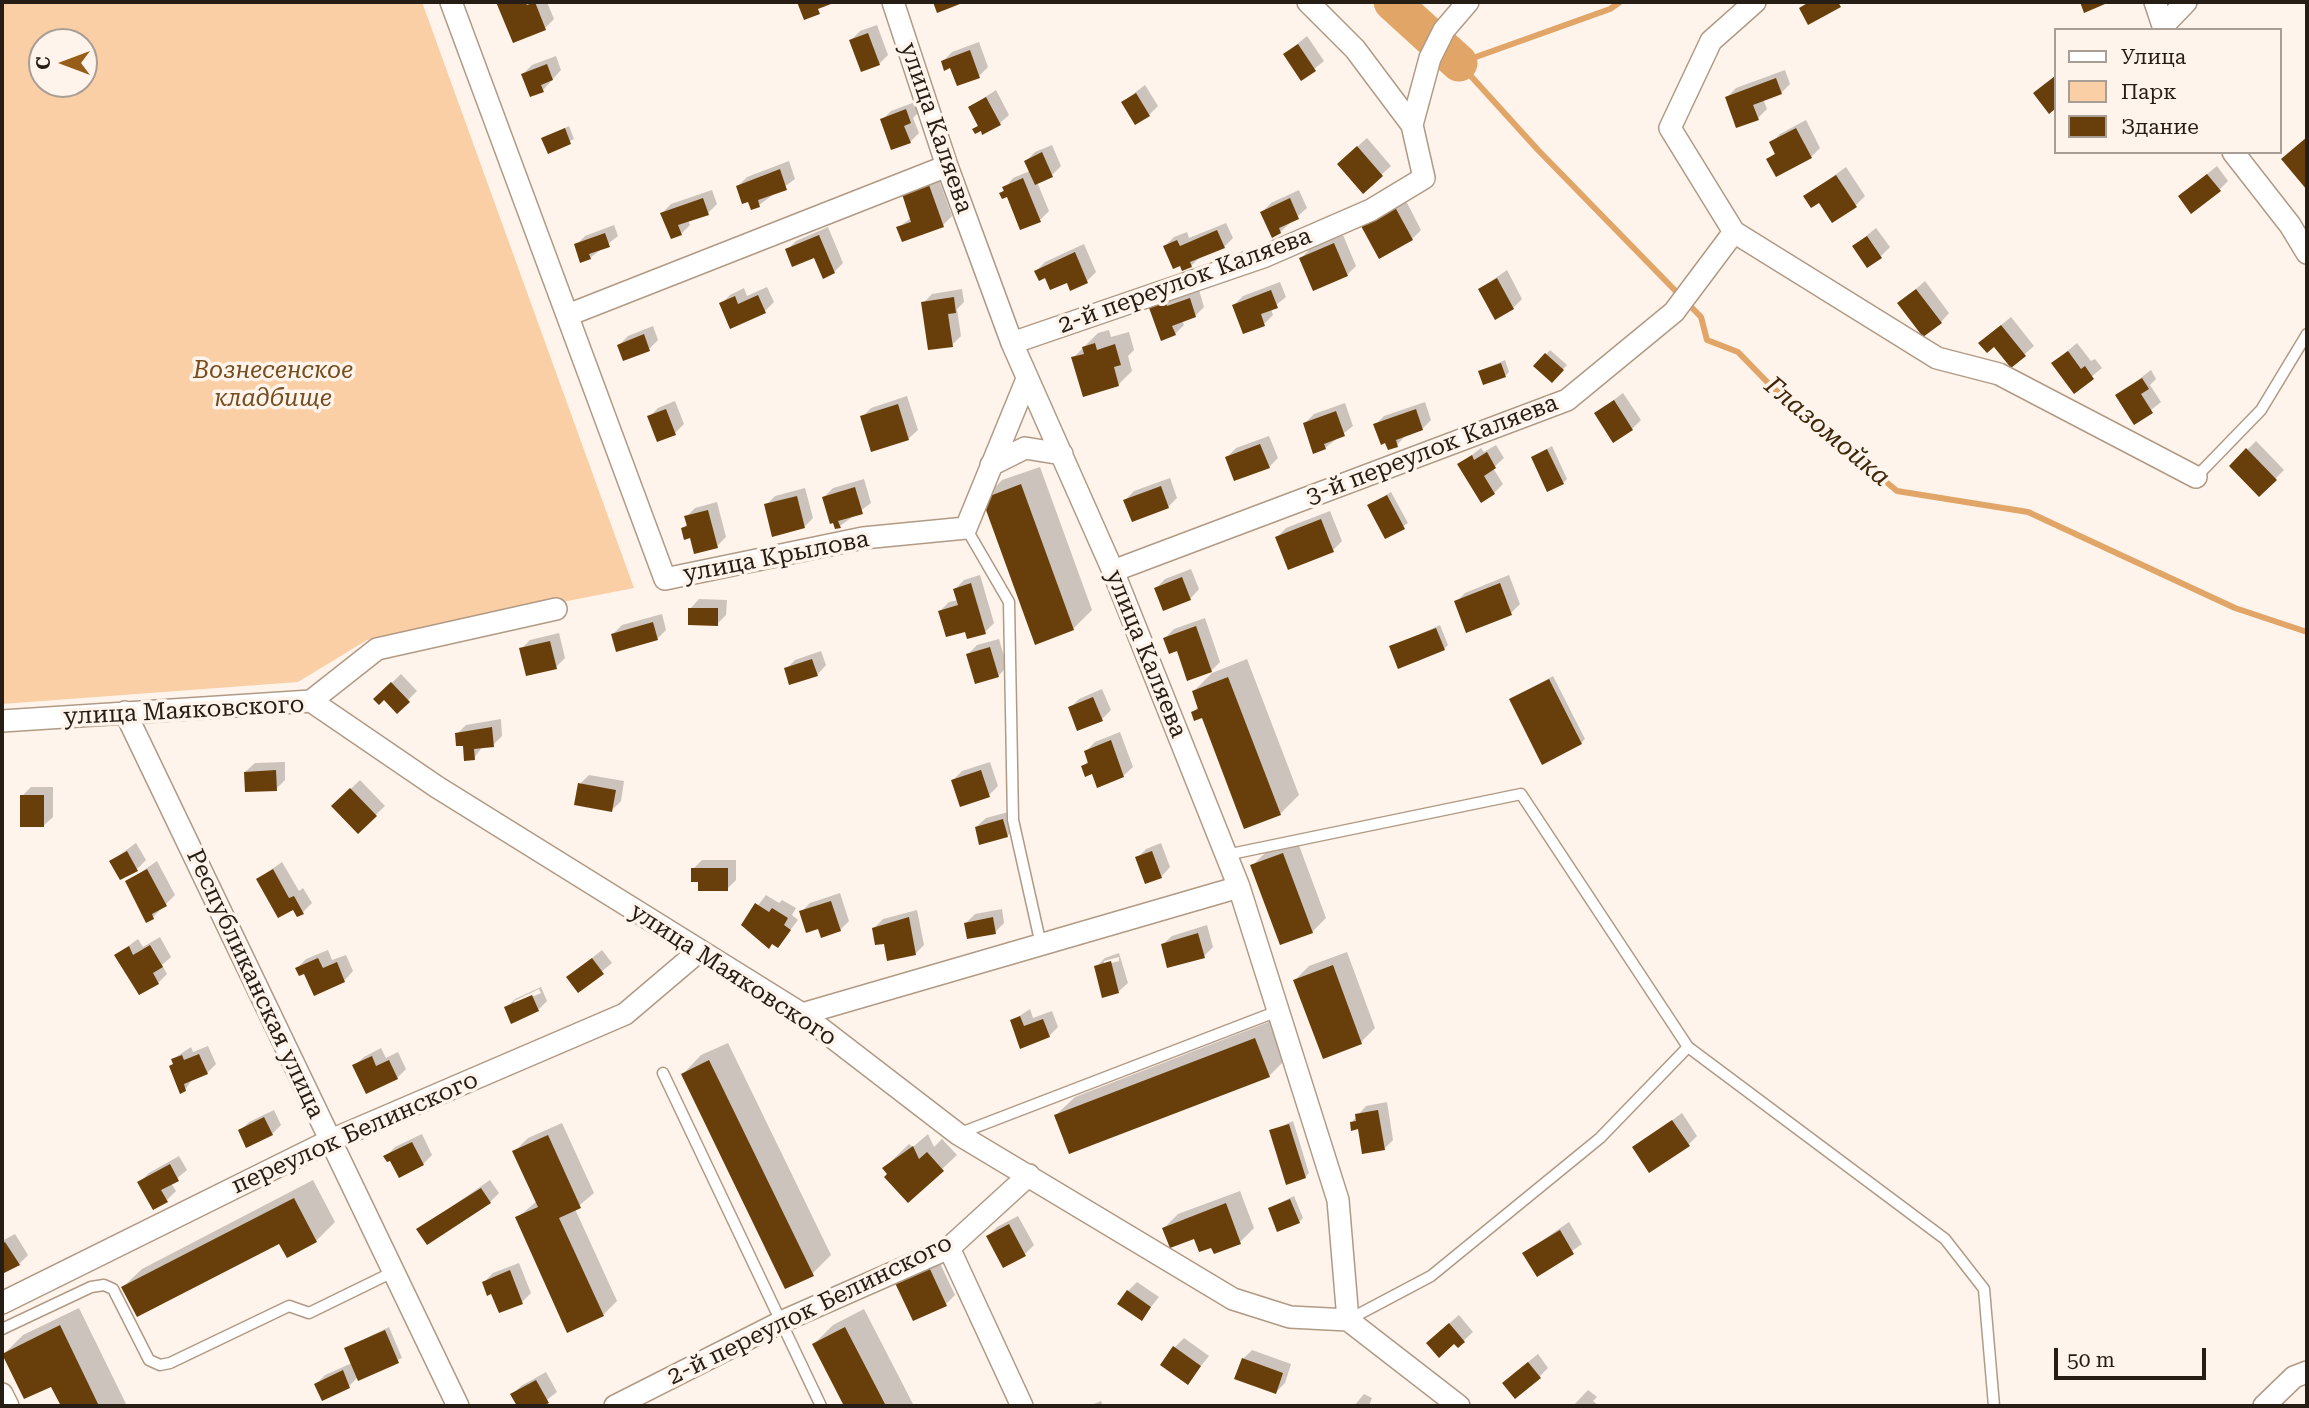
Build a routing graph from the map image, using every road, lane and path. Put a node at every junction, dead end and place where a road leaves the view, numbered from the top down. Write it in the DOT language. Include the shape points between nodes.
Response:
graph roads {
  1 [pos="451,2"];
  2 [pos="893,2"];
  3 [pos="1308,2"];
  4 [pos="1468,2"];
  5 [pos="1755,2"];
  6 [pos="2155,2"];
  7 [pos="2186,2"];
  8 [pos="2164,28"];
  9 [pos="1412,125"];
  10 [pos="2235,154"];
  11 [pos="947,166"];
  12 [pos="1734,232"];
  13 [pos="2307,253"];
  14 [pos="568,315"];
  15 [pos="2307,334"];
  16 [pos="1012,343"];
  17 [pos="1027,379"];
  18 [pos="1062,454"];
  19 [pos="991,465"];
  20 [pos="2196,477"];
  21 [pos="966,528"];
  22 [pos="1113,571"];
  23 [pos="556,609"];
  24 [pos="311,701"];
  25 [pos="125,712"];
  26 [pos="2,721"];
  27 [pos="1226,855"];
  28 [pos="1239,887"];
  29 [pos="1041,945"];
  30 [pos="698,952"];
  31 [pos="1278,1010"];
  32 [pos="802,1014"];
  33 [pos="1688,1047"];
  34 [pos="663,1073"];
  35 [pos="958,1134"];
  36 [pos="329,1141"];
  37 [pos="1029,1175"];
  38 [pos="949,1248"];
  39 [pos="393,1272"];
  40 [pos="2,1303"];
  41 [pos="1348,1320"];
  42 [pos="781,1322"];
  43 [pos="2,1329"];
  44 [pos="2307,1372"];
  45 [pos="2,1394"];
  46 [pos="8,1406"];
  47 [pos="458,1406"];
  48 [pos="615,1406"];
  49 [pos="821,1406"];
  50 [pos="1022,1406"];
  51 [pos="1459,1406"];
  52 [pos="1994,1406"];
  53 [pos="2264,1406"];
  1 -- 14 [label="street, улица Крылова"];
  2 -- 11 [label="street, улица Каляева"];
  3 -- 9 [label="street, 2-й переулок Каляева" via="1355,49"];
  4 -- 9 [label="street" via="1444,30 1430,58"];
  5 -- 12 [label="street" via="1711,41 1670,128"];
  6 -- 8 [label="street"];
  7 -- 8 [label="street"];
  9 -- 16 [label="street, 2-й переулок Каляева" via="1424,178 1371,210 1264,257"];
  10 -- 13 [label="street"];
  11 -- 14 [label="street"];
  11 -- 16 [label="street, улица Каляева"];
  12 -- 20 [label="street" via="1937,358 1999,374"];
  12 -- 22 [label="street, 3-й переулок Каляева" via="1674,312 1567,400"];
  14 -- 21 [label="street, улица Крылова" via="665,579 863,538"];
  15 -- 20 [label="lane" via="2261,410"];
  16 -- 17 [label="street, улица Каляева"];
  17 -- 18 [label="street, улица Каляева"];
  17 -- 19 [label="street"];
  18 -- 19 [label="street" via="1025,448"];
  18 -- 22 [label="street, улица Каляева"];
  19 -- 21 [label="street"];
  21 -- 29 [label="lane" via="1009,602 1013,820"];
  22 -- 27 [label="street, улица Каляева"];
  23 -- 24 [label="street" via="377,649"];
  24 -- 25 [label="street, улица Маяковского"];
  24 -- 30 [label="street, улица Маяковского" via="437,787"];
  25 -- 26 [label="street, улица Маяковского"];
  25 -- 36 [label="street, Республиканская улица"];
  27 -- 28 [label="street, улица Каляева"];
  27 -- 33 [label="lane" via="1521,794"];
  28 -- 29 [label="street"];
  28 -- 31 [label="street, улица Каляева"];
  29 -- 32 [label="street"];
  30 -- 32 [label="street, улица Маяковского"];
  30 -- 36 [label="street, переулок Белинского" via="625,1014"];
  31 -- 35 [label="lane"];
  31 -- 41 [label="street, улица Каляева" via="1338,1200"];
  32 -- 35 [label="street, улица Маяковского"];
  33 -- 41 [label="lane" via="1600,1138 1431,1276"];
  33 -- 52 [label="lane" via="1945,1239 1983,1289"];
  34 -- 42 [label="lane"];
  35 -- 37 [label="street, улица Маяковского"];
  36 -- 39 [label="street, Республиканская улица"];
  36 -- 40 [label="street, переулок Белинского"];
  37 -- 38 [label="street, 2-й переулок Белинского"];
  37 -- 41 [label="street, улица Маяковского" via="1233,1299 1290,1317"];
  38 -- 42 [label="street, 2-й переулок Белинского"];
  38 -- 50 [label="street"];
  39 -- 43 [label="lane" via="309,1313 289,1306 160,1365 149,1360 113,1289 104,1285"];
  39 -- 47 [label="street, Республиканская улица"];
  41 -- 51 [label="street"];
  42 -- 48 [label="street, 2-й переулок Белинского"];
  42 -- 49 [label="lane"];
  44 -- 53 [label="street" via="2294,1377"];
  45 -- 46 [label="street"];
}
